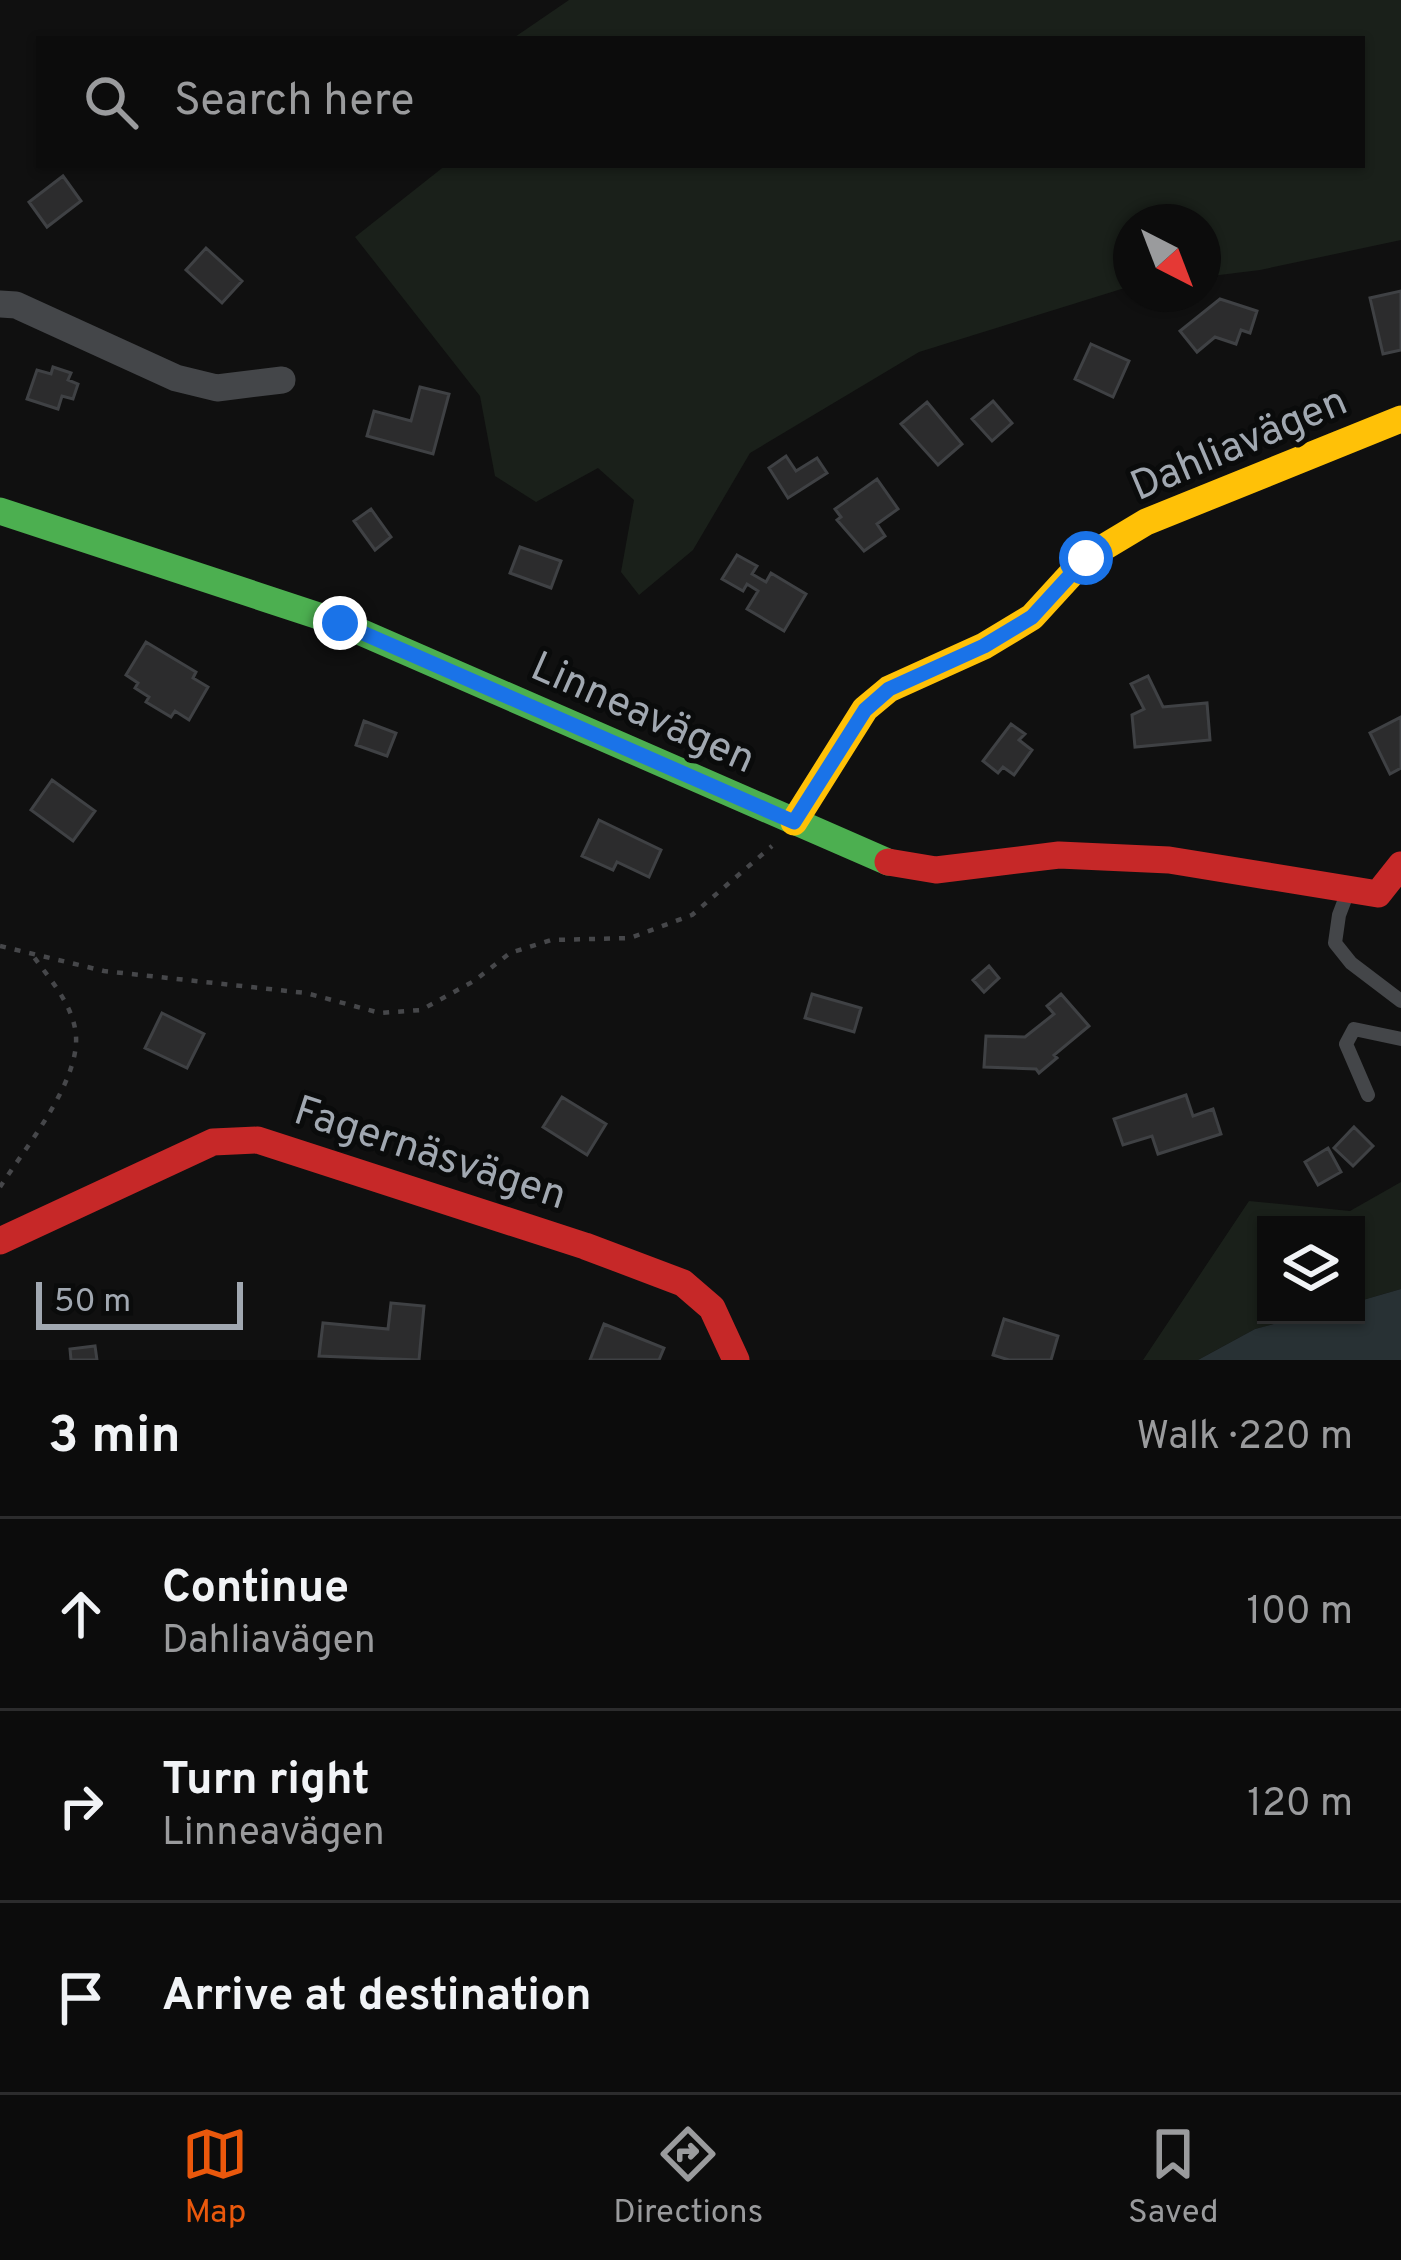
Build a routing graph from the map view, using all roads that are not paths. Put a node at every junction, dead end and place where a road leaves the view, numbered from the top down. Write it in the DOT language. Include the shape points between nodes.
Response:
graph roads {
  1 [pos="0,304"];
  2 [pos="282,380"];
  3 [pos="1401,419"];
  4 [pos="0,512"];
  5 [pos="794,822"];
  6 [pos="1401,866"];
  7 [pos="1349,890"];
  8 [pos="1401,1001"];
  9 [pos="1401,1039"];
  10 [pos="1368,1095"];
  11 [pos="0,1241"];
  12 [pos="736,1360"];
  1 -- 2 [label="street" via="176,378 218,388"];
  3 -- 5 [label="street, Dahliavägen" via="1146,522 1086,558 1032,617 889,689 865,710"];
  4 -- 5 [label="street, Linneavägen" via="340,623"];
  5 -- 7 [label="street, Linneavägen" via="884,861 936,870 1059,855 1169,860"];
  6 -- 7 [label="street" via="1378,895"];
  7 -- 8 [label="lane" via="1335,943"];
  9 -- 10 [label="lane" via="1354,1029 1346,1044"];
  11 -- 12 [label="street, Fagernäsvägen" via="214,1142 258,1139 682,1283 712,1308"];
}
